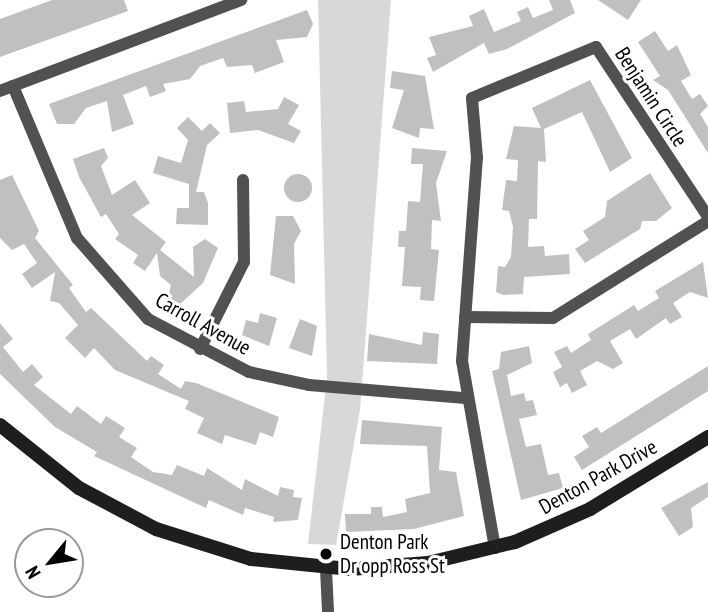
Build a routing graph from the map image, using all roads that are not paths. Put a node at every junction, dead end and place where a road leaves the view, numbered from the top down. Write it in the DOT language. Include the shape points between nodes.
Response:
graph roads {
  1 [pos="241,0"];
  2 [pos="6,88"];
  3 [pos="243,180"];
  4 [pos="708,219"];
  5 [pos="465,317"];
  6 [pos="200,349"];
  7 [pos="465,398"];
  8 [pos="0,425"];
  9 [pos="708,437"];
  10 [pos="495,548"];
  11 [pos="326,569"];
  12 [pos="328,612"];
  1 -- 2 [label="street"];
  2 -- 6 [label="street, Carroll Avenue" via="77,238 148,319"];
  3 -- 6 [label="street" via="244,262"];
  4 -- 5 [label="street, Benjamin Circle" via="553,318"];
  4 -- 5 [label="street, Benjamin Circle" via="596,47 567,57 472,98 477,158"];
  5 -- 7 [label="street, Benjamin Circle"];
  6 -- 7 [label="street, Carroll Avenue" via="249,372 309,385"];
  7 -- 10 [label="street, Benjamin Circle"];
  8 -- 11 [label="main road, Denton Park Drive" via="79,488 156,530 251,559"];
  9 -- 10 [label="main road, Denton Park Drive" via="582,514"];
  10 -- 11 [label="main road, Denton Park Drive" via="428,564"];
  11 -- 12 [label="street"];
}
